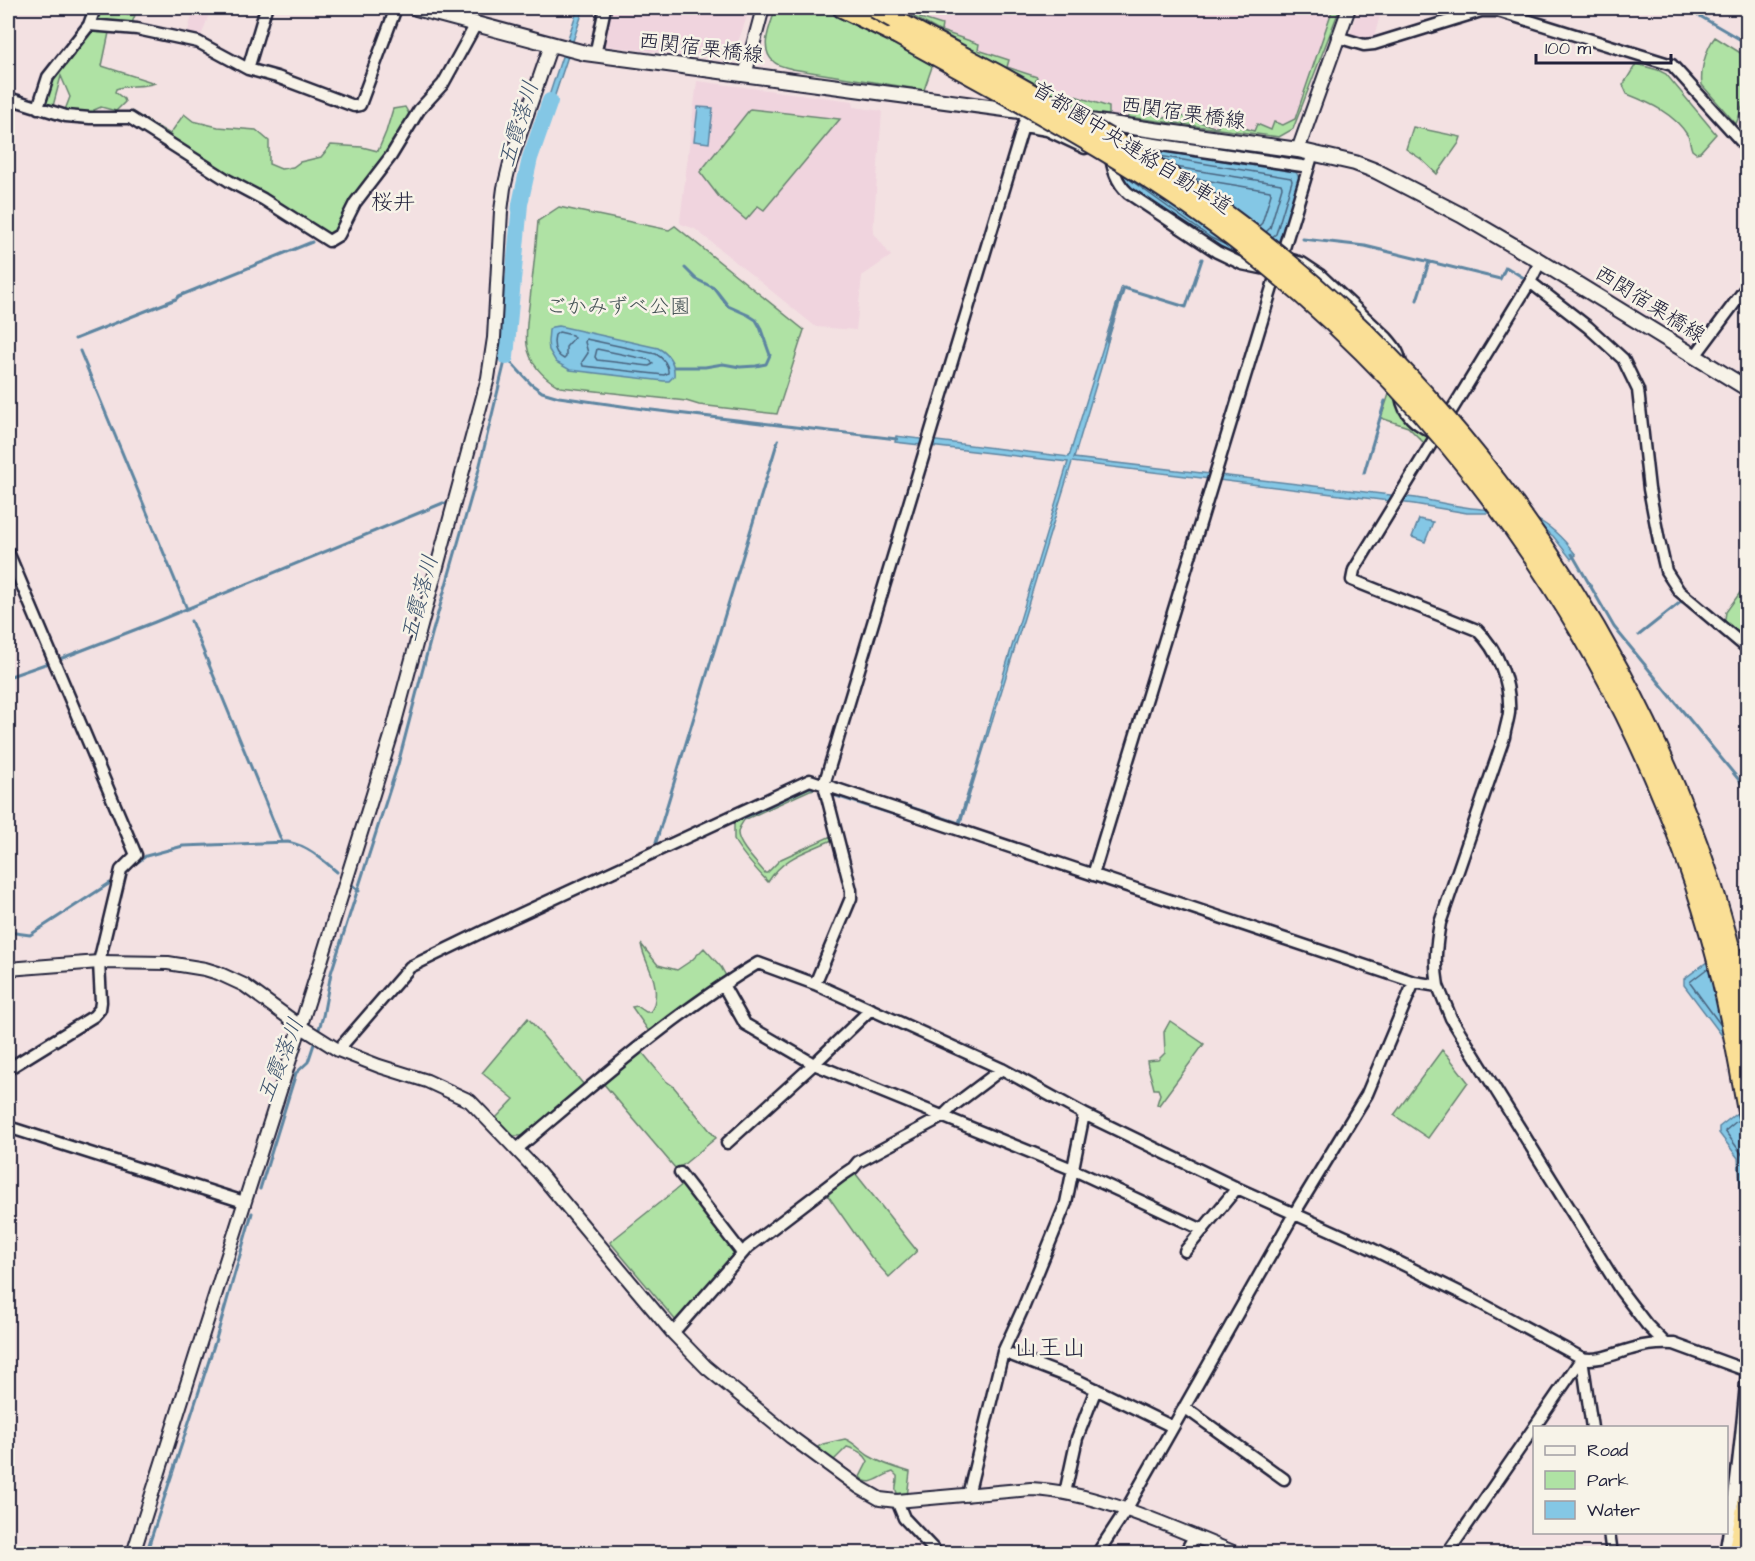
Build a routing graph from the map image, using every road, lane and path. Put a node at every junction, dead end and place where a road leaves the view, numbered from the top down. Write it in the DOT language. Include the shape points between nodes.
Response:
graph roads {
  1 [pos="95,8"];
  2 [pos="266,8"];
  3 [pos="396,8"];
  4 [pos="416,8"];
  5 [pos="605,8"];
  6 [pos="763,8"];
  7 [pos="842,8"];
  8 [pos="849,8"];
  9 [pos="874,8"];
  10 [pos="1349,8"];
  11 [pos="446,12"];
  12 [pos="476,24"];
  13 [pos="89,25"];
  14 [pos="896,34"];
  15 [pos="1338,37"];
  16 [pos="553,46"];
  17 [pos="595,55"];
  18 [pos="248,69"];
  19 [pos="745,75"];
  20 [pos="8,98"];
  21 [pos="38,108"];
  22 [pos="1026,119"];
  23 [pos="1109,149"];
  24 [pos="1748,149"];
  25 [pos="1298,150"];
  26 [pos="1311,160"];
  27 [pos="1282,257"];
  28 [pos="1540,261"];
  29 [pos="1278,272"];
  30 [pos="1530,282"];
  31 [pos="1748,285"];
  32 [pos="1695,356"];
  33 [pos="1748,389"];
  34 [pos="1437,435"];
  35 [pos="8,552"];
  36 [pos="1748,649"];
  37 [pos="824,785"];
  38 [pos="1093,875"];
  39 [pos="99,962"];
  40 [pos="8,969"];
  41 [pos="1414,982"];
  42 [pos="815,984"];
  43 [pos="723,985"];
  44 [pos="1438,986"];
  45 [pos="871,1009"];
  46 [pos="1748,1022"];
  47 [pos="303,1027"];
  48 [pos="338,1050"];
  49 [pos="814,1064"];
  50 [pos="8,1069"];
  51 [pos="1002,1069"];
  52 [pos="1084,1114"];
  53 [pos="942,1117"];
  54 [pos="1748,1118"];
  55 [pos="8,1128"];
  56 [pos="727,1143"];
  57 [pos="517,1149"];
  58 [pos="1072,1169"];
  59 [pos="680,1173"];
  60 [pos="1237,1188"];
  61 [pos="244,1202"];
  62 [pos="1294,1214"];
  63 [pos="1203,1230"];
  64 [pos="1185,1251"];
  65 [pos="742,1253"];
  66 [pos="673,1333"];
  67 [pos="1665,1343"];
  68 [pos="1003,1352"];
  69 [pos="1582,1358"];
  70 [pos="1747,1371"];
  71 [pos="1096,1389"];
  72 [pos="1184,1407"];
  73 [pos="1535,1426"];
  74 [pos="1592,1426"];
  75 [pos="1173,1427"];
  76 [pos="1533,1429"];
  77 [pos="1284,1479"];
  78 [pos="1065,1493"];
  79 [pos="968,1495"];
  80 [pos="1748,1498"];
  81 [pos="897,1501"];
  82 [pos="1126,1510"];
  83 [pos="1609,1534"];
  84 [pos="1194,1537"];
  85 [pos="133,1554"];
  86 [pos="938,1554"];
  87 [pos="1097,1554"];
  88 [pos="1184,1554"];
  89 [pos="1238,1554"];
  90 [pos="1447,1554"];
  91 [pos="1612,1554"];
  92 [pos="1725,1554"];
  93 [pos="1737,1554"];
  1 -- 13 [label="street"];
  2 -- 18 [label="street"];
  3 -- 18 [label="street" via="360,105"];
  4 -- 11 [label="main road, 西関宿栗橋線"];
  5 -- 17 [label="street"];
  6 -- 19 [label="street"];
  7 -- 14 [label="highway"];
  8 -- 14 [label="highway, 首都圏中央連絡自動車道"];
  9 -- 46 [label="highway, 首都圏中央連絡自動車道, bridge" via="1087,124 1174,178 1313,284 1428,398 1532,528 1627,683 1655,740 1709,874"];
  10 -- 15 [label="street"];
  11 -- 12 [label="main road, 西関宿栗橋線"];
  12 -- 16 [label="main road, 西関宿栗橋線"];
  12 -- 21 [label="street" via="443,84 419,110 392,156 355,202 339,235 329,241 129,118 66,116"];
  13 -- 18 [label="street" via="136,29 198,42"];
  13 -- 21 [label="street" via="48,77"];
  14 -- 54 [label="highway, 首都圏中央連絡自動車道, bridge" via="1079,136 1234,239 1303,295 1364,352 1472,472 1519,535 1577,626 1640,746 1692,880 1716,960"];
  15 -- 24 [label="street" via="1374,44 1481,11 1498,11 1672,65"];
  15 -- 25 [label="street"];
  16 -- 17 [label="main road, 西関宿栗橋線"];
  16 -- 47 [label="street" via="504,188 492,358 482,405 392,733"];
  17 -- 19 [label="main road, 西関宿栗橋線"];
  19 -- 22 [label="main road, 西関宿栗橋線"];
  20 -- 21 [label="street"];
  22 -- 23 [label="street" via="1088,150"];
  22 -- 25 [label="main road, 西関宿栗橋線"];
  22 -- 37 [label="street"];
  23 -- 26 [label="street" via="1142,142"];
  23 -- 29 [label="street" via="1116,179 1128,193 1217,252 1242,264"];
  25 -- 26 [label="main road, 西関宿栗橋線"];
  26 -- 27 [label="street"];
  26 -- 28 [label="main road, 西関宿栗橋線" via="1355,163 1386,175"];
  27 -- 29 [label="street"];
  27 -- 34 [label="street" via="1312,268 1397,349 1402,405 1414,422"];
  28 -- 30 [label="street"];
  28 -- 32 [label="main road, 西関宿栗橋線"];
  29 -- 38 [label="street"];
  30 -- 34 [label="street"];
  30 -- 36 [label="street" via="1623,359 1638,390 1649,489 1666,571 1679,591"];
  31 -- 32 [label="street"];
  32 -- 33 [label="main road, 西関宿栗橋線"];
  34 -- 44 [label="street" via="1354,570 1352,580 1477,630 1486,638 1505,678 1509,712 1504,736 1440,923 1435,968"];
  35 -- 39 [label="street" via="136,855 121,870"];
  37 -- 38 [label="street"];
  37 -- 42 [label="street" via="851,898"];
  37 -- 48 [label="street" via="810,780 410,967"];
  38 -- 41 [label="street"];
  39 -- 40 [label="street"];
  39 -- 47 [label="street" via="168,963 218,973 244,985"];
  39 -- 50 [label="street" via="100,1009"];
  41 -- 44 [label="street"];
  41 -- 62 [label="street" via="1367,1094"];
  42 -- 43 [label="street" via="758,963"];
  42 -- 45 [label="street"];
  43 -- 49 [label="street" via="745,1024"];
  43 -- 57 [label="street" via="651,1037"];
  44 -- 67 [label="street" via="1451,1018 1621,1291"];
  45 -- 49 [label="street"];
  45 -- 51 [label="street"];
  47 -- 48 [label="street"];
  47 -- 61 [label="street"];
  48 -- 57 [label="street" via="427,1081 470,1101"];
  49 -- 53 [label="street"];
  49 -- 56 [label="street"];
  51 -- 52 [label="street"];
  51 -- 53 [label="street"];
  52 -- 58 [label="street"];
  52 -- 60 [label="street"];
  53 -- 58 [label="street"];
  53 -- 65 [label="street" via="858,1162"];
  55 -- 61 [label="street"];
  57 -- 66 [label="street"];
  58 -- 63 [label="street"];
  58 -- 68 [label="street" via="1066,1203"];
  59 -- 65 [label="street"];
  60 -- 62 [label="street"];
  60 -- 63 [label="street"];
  61 -- 85 [label="street"];
  62 -- 69 [label="street" via="1366,1246"];
  62 -- 72 [label="street"];
  63 -- 64 [label="street"];
  65 -- 66 [label="street"];
  66 -- 81 [label="street" via="791,1437 859,1487 880,1498"];
  67 -- 69 [label="street" via="1596,1359"];
  67 -- 70 [label="street"];
  68 -- 71 [label="street"];
  68 -- 79 [label="street"];
  69 -- 73 [label="street"];
  69 -- 74 [label="street"];
  70 -- 92 [label="street" via="1742,1438"];
  71 -- 75 [label="street"];
  71 -- 78 [label="street" via="1077,1438"];
  72 -- 75 [label="street"];
  72 -- 77 [label="street"];
  75 -- 82 [label="street"];
  76 -- 90 [label="street"];
  78 -- 79 [label="street" via="1031,1489"];
  78 -- 82 [label="street"];
  79 -- 81 [label="street"];
  80 -- 93 [label="highway"];
  81 -- 86 [label="street" via="904,1518"];
  82 -- 84 [label="street"];
  82 -- 87 [label="street"];
  83 -- 91 [label="street"];
  84 -- 88 [label="street"];
  84 -- 89 [label="street"];
}
